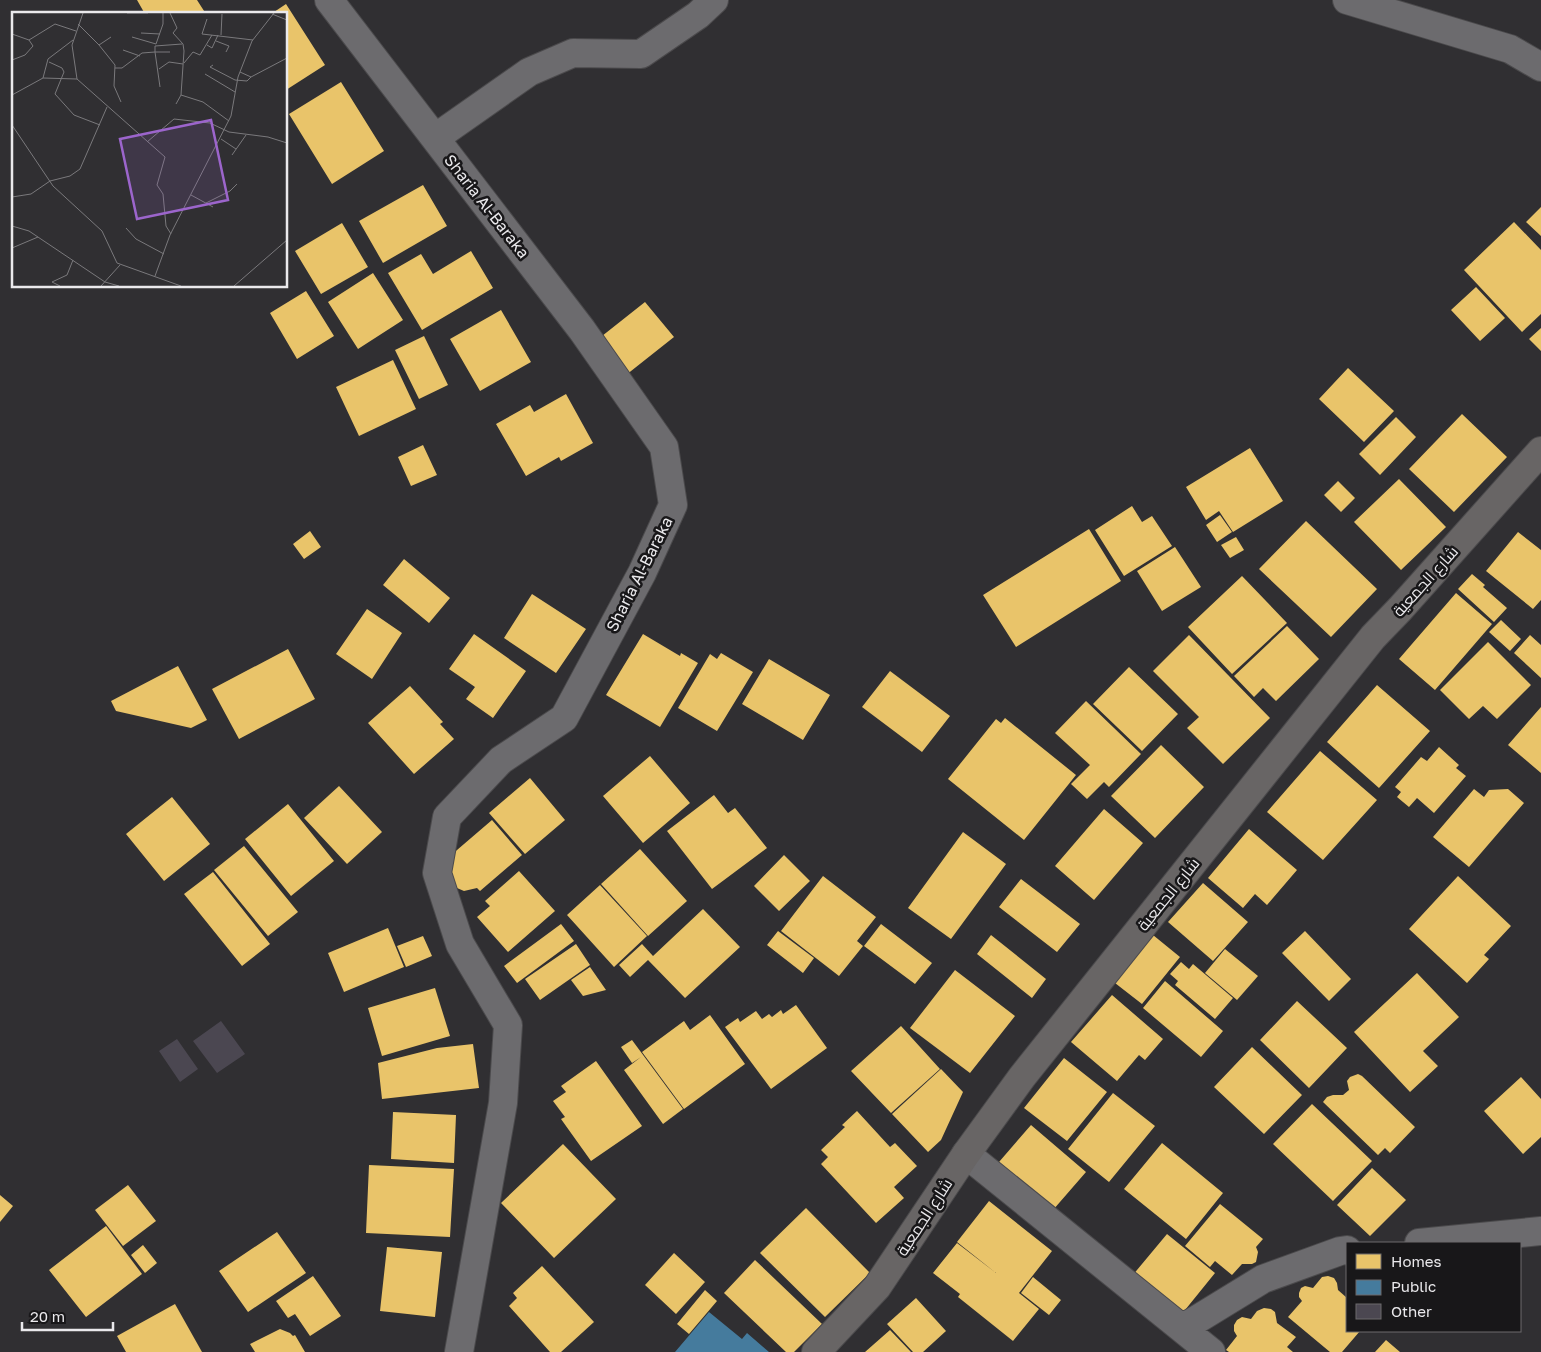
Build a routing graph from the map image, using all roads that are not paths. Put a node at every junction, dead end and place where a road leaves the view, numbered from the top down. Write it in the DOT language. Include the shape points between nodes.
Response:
graph roads {
  1 [pos="329,0"];
  2 [pos="714,0"];
  3 [pos="1347,0"];
  4 [pos="1541,67"];
  5 [pos="435,138"];
  6 [pos="1541,451"];
  7 [pos="966,1154"];
  8 [pos="1541,1231"];
  9 [pos="1428,1242"];
  10 [pos="1346,1250"];
  11 [pos="1183,1328"];
  12 [pos="459,1352"];
  13 [pos="816,1352"];
  14 [pos="1211,1352"];
  1 -- 5 [label="street, Sharia Al-Baraka"];
  2 -- 5 [label="street" via="698,15 641,54 573,53 529,72"];
  3 -- 4 [label="street" via="1510,48"];
  5 -- 12 [label="street, Sharia Al-Baraka" via="582,330 664,447 673,505 642,573 564,718 502,760 447,817 437,873 460,944 508,1025 503,1103"];
  6 -- 7 [label="street, شارع الجمعية" via="1366,645 1022,1077"];
  7 -- 11 [label="street"];
  7 -- 13 [label="street, شارع الجمعية" via="877,1287"];
  8 -- 9 [label="street"];
  10 -- 11 [label="street" via="1264,1279"];
  11 -- 14 [label="street"];
}
